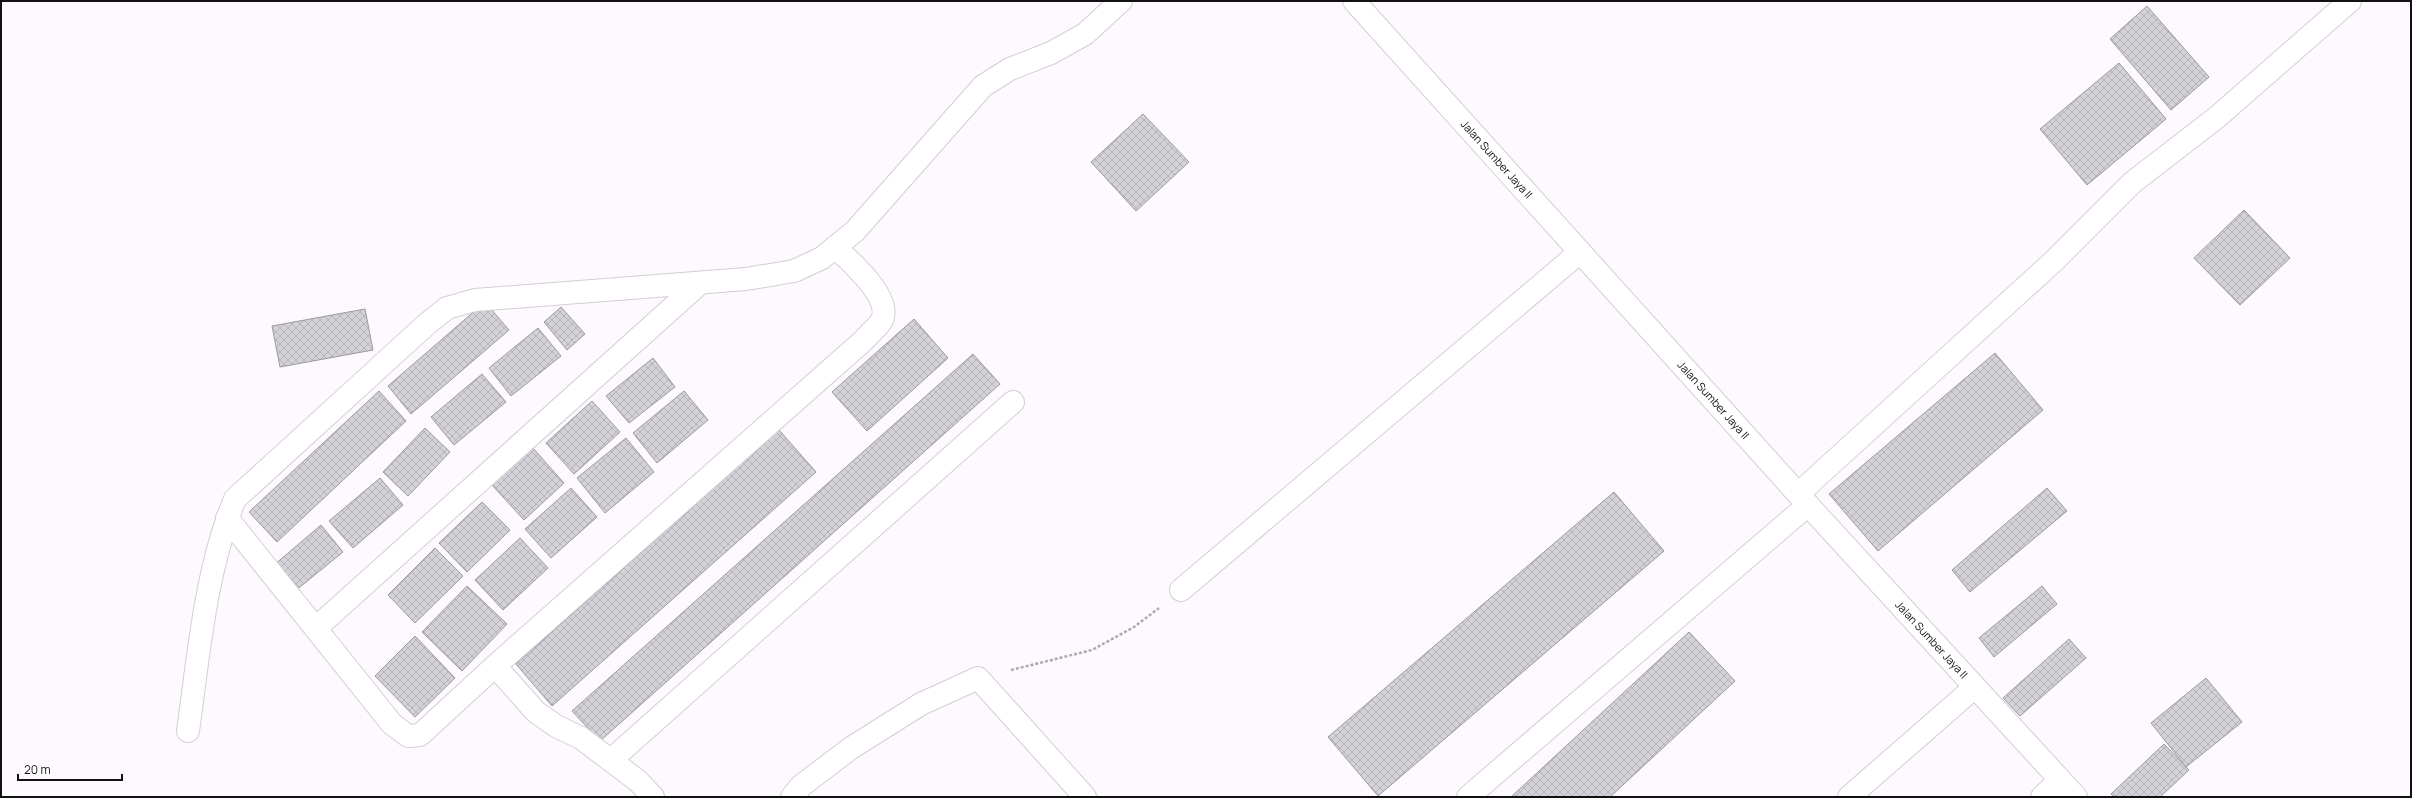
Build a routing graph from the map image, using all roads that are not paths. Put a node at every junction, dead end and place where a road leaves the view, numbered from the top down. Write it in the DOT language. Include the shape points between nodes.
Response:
graph roads {
  1 [pos="1121,1"];
  2 [pos="1354,1"];
  3 [pos="2350,1"];
  4 [pos="836,247"];
  5 [pos="1580,252"];
  6 [pos="700,283"];
  7 [pos="1013,402"];
  8 [pos="1803,500"];
  9 [pos="227,518"];
  10 [pos="1181,590"];
  11 [pos="316,628"];
  12 [pos="495,666"];
  13 [pos="1975,687"];
  14 [pos="188,731"];
  15 [pos="611,760"];
  16 [pos="2060,780"];
  17 [pos="653,797"];
  18 [pos="792,797"];
  19 [pos="1085,797"];
  20 [pos="1468,797"];
  21 [pos="1849,797"];
  22 [pos="2042,797"];
  23 [pos="2076,797"];
  1 -- 4 [label="street" via="1085,34 1051,53 1010,69 983,86 855,231"];
  2 -- 5 [label="street, Jalan Sumber Jaya II"];
  3 -- 8 [label="street" via="2216,118 2133,182 2055,260"];
  4 -- 6 [label="street" via="822,258 794,271"];
  4 -- 12 [label="street" via="871,284 881,301 882,320 863,341"];
  5 -- 8 [label="street, Jalan Sumber Jaya II"];
  5 -- 10 [label="street"];
  6 -- 9 [label="street" via="475,300 447,308 235,500"];
  6 -- 11 [label="street"];
  7 -- 15 [label="street"];
  8 -- 13 [label="street, Jalan Sumber Jaya II"];
  8 -- 20 [label="street"];
  9 -- 11 [label="street"];
  9 -- 14 [label="street" via="213,566"];
  11 -- 12 [label="street" via="392,724 408,736 420,735"];
  12 -- 15 [label="street" via="536,712 556,726 581,738"];
  13 -- 16 [label="street, Jalan Sumber Jaya II"];
  13 -- 21 [label="street"];
  15 -- 17 [label="street" via="638,781"];
  16 -- 22 [label="street"];
  16 -- 23 [label="street, Jalan Sumber Jaya II"];
  18 -- 19 [label="street" via="801,786 851,748 921,704 978,678"];
}
